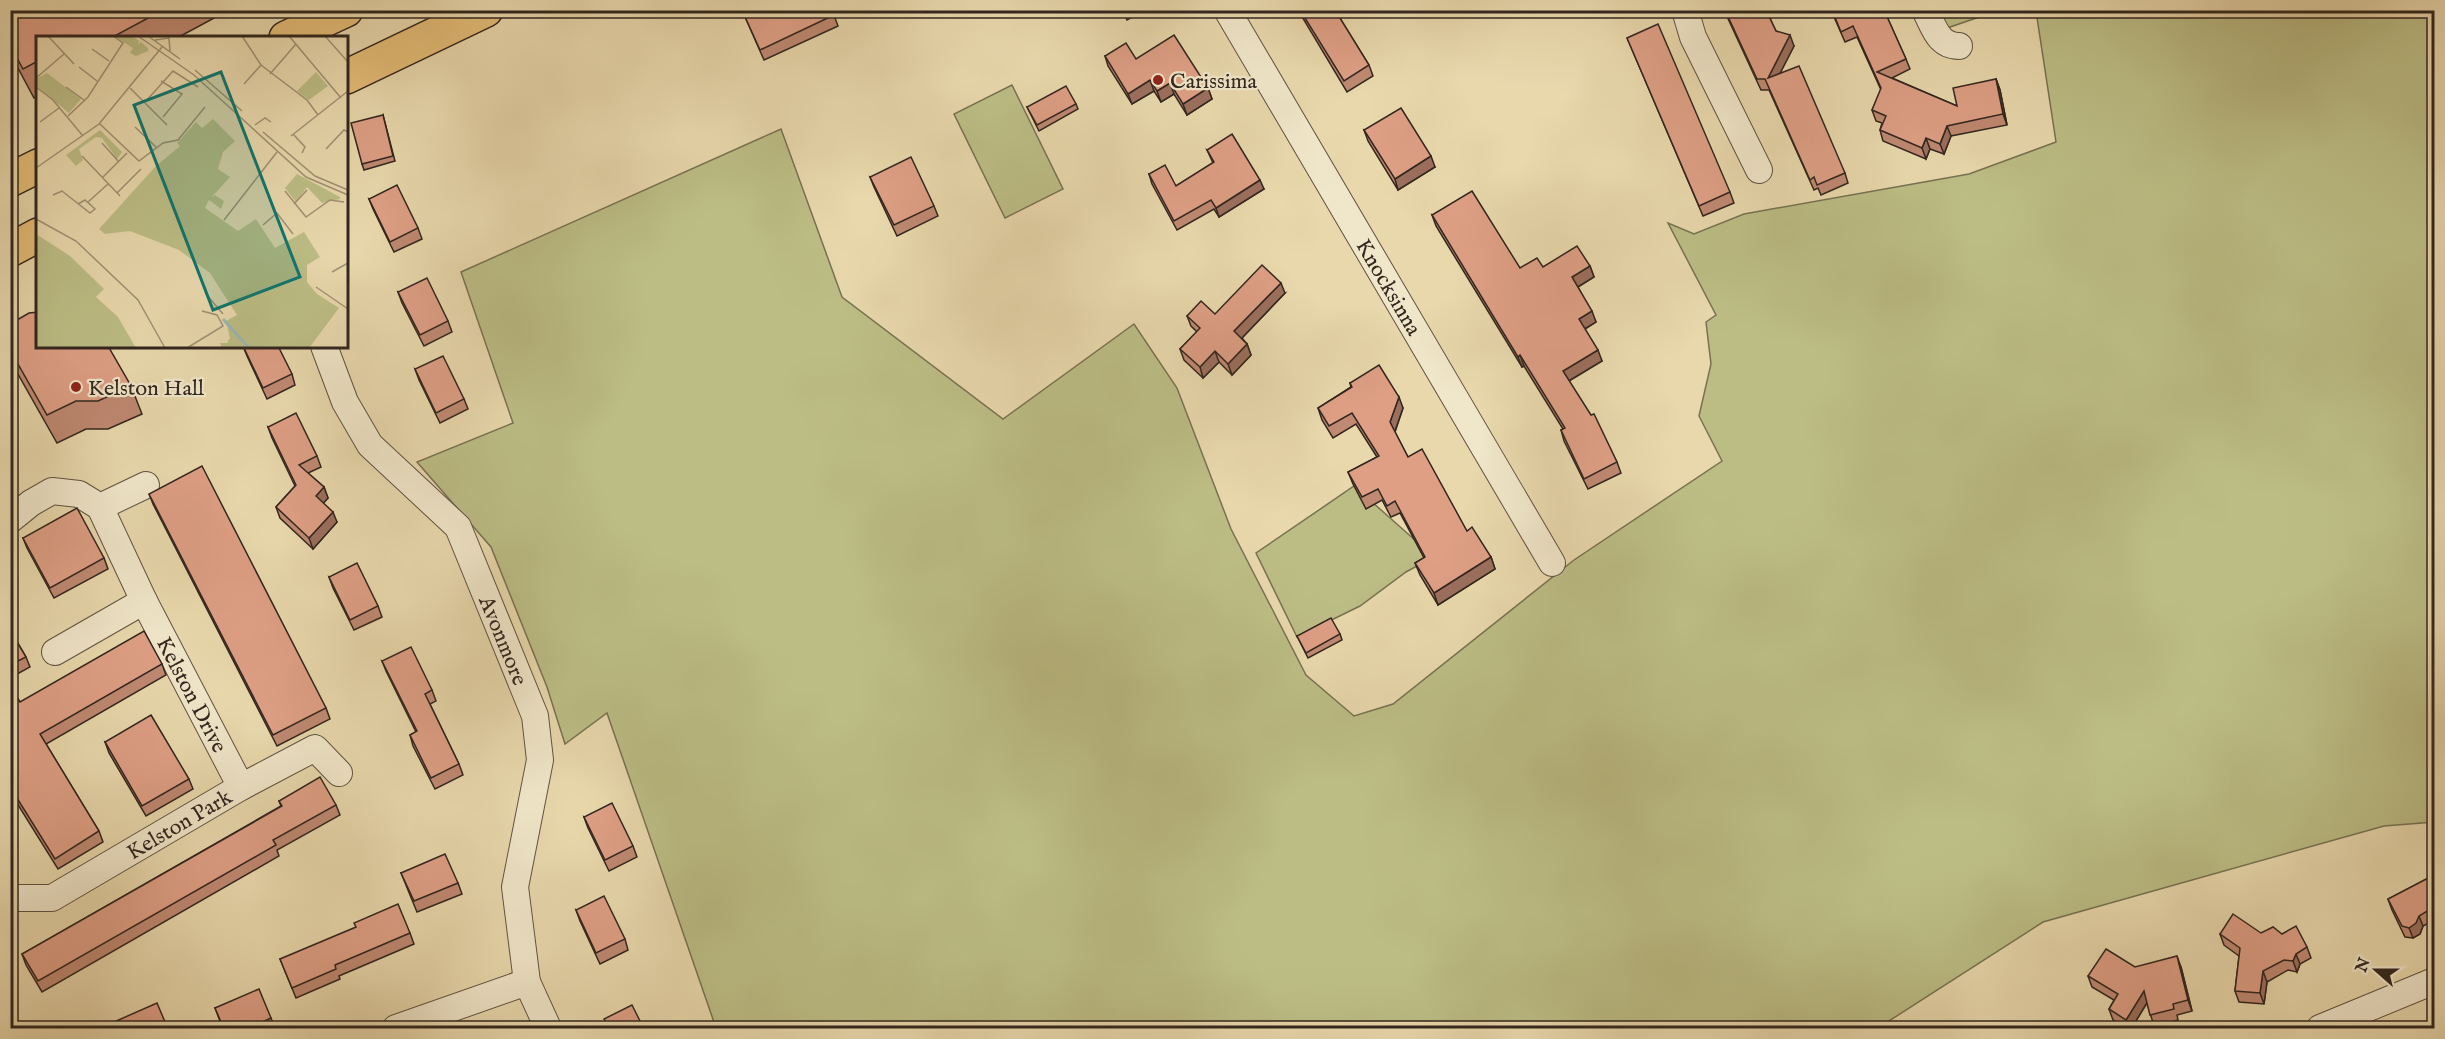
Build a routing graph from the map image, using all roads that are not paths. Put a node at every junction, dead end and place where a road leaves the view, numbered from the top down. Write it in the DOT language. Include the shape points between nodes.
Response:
graph roads {
  1 [pos="346,10"];
  2 [pos="486,10"];
  3 [pos="1227,10"];
  4 [pos="1686,10"];
  5 [pos="1925,10"];
  6 [pos="289,36"];
  7 [pos="1959,46"];
  8 [pos="348,76"];
  9 [pos="36,167"];
  10 [pos="1759,170"];
  11 [pos="10,180"];
  12 [pos="36,236"];
  13 [pos="10,250"];
  14 [pos="325,348"];
  15 [pos="146,485"];
  16 [pos="100,507"];
  17 [pos="10,520"];
  18 [pos="1552,563"];
  19 [pos="144,601"];
  20 [pos="55,652"];
  21 [pos="339,773"];
  22 [pos="241,788"];
  23 [pos="10,897"];
  24 [pos="2434,981"];
  25 [pos="527,982"];
  26 [pos="396,1029"];
  27 [pos="548,1029"];
  28 [pos="2320,1029"];
  1 -- 6 [label="highway"];
  2 -- 8 [label="highway"];
  3 -- 18 [label="street, Knocksinna"];
  4 -- 10 [label="street" via="1693,37"];
  5 -- 7 [label="street" via="1941,41"];
  9 -- 11 [label="highway"];
  12 -- 13 [label="highway"];
  14 -- 25 [label="street, Avonmore" via="345,402 370,445 458,527 535,716 540,760 514,887"];
  15 -- 16 [label="street"];
  16 -- 17 [label="street" via="79,494 52,491"];
  16 -- 19 [label="street, Kelston Drive"];
  19 -- 20 [label="street"];
  19 -- 22 [label="street, Kelston Drive"];
  21 -- 22 [label="street, Kelston Park" via="315,748"];
  22 -- 23 [label="street, Kelston Park" via="51,898"];
  24 -- 28 [label="street"];
  25 -- 26 [label="street"];
  25 -- 27 [label="street, Avonmore"];
}
